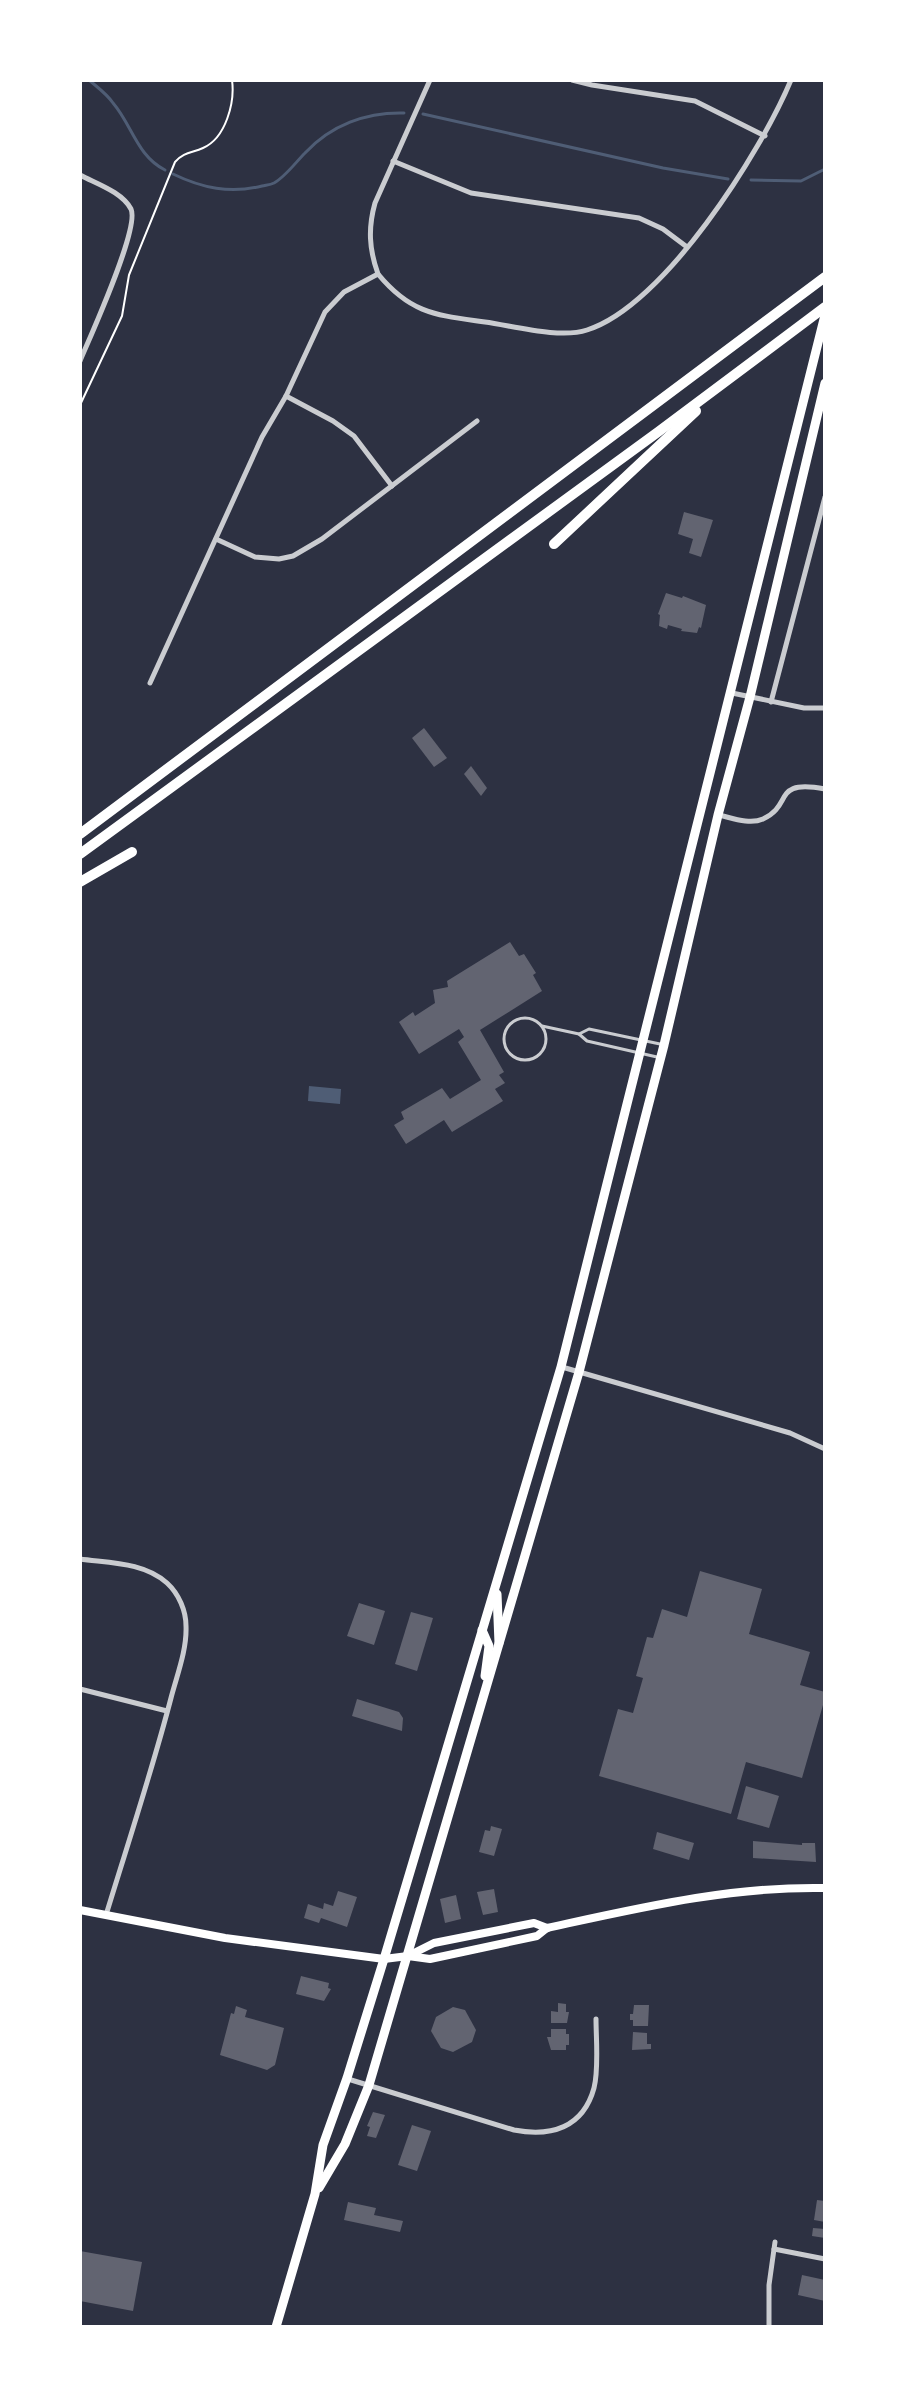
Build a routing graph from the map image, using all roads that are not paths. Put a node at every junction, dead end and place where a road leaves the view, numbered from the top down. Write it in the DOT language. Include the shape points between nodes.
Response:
graph roads {
  1 [pos="430,80"];
  2 [pos="572,80"];
  3 [pos="791,80"];
  4 [pos="765,136"];
  5 [pos="393,161"];
  6 [pos="80,175"];
  7 [pos="687,247"];
  8 [pos="378,274"];
  9 [pos="825,277"];
  10 [pos="825,307"];
  11 [pos="825,315"];
  12 [pos="80,361"];
  13 [pos="747,366"];
  14 [pos="825,383"];
  15 [pos="286,396"];
  16 [pos="477,421"];
  17 [pos="392,486"];
  18 [pos="825,497"];
  19 [pos="216,539"];
  20 [pos="554,544"];
  21 [pos="150,683"];
  22 [pos="732,693"];
  23 [pos="750,697"];
  24 [pos="771,702"];
  25 [pos="825,708"];
  26 [pos="825,789"];
  27 [pos="718,815"];
  28 [pos="80,834"];
  29 [pos="132,852"];
  30 [pos="80,854"];
  31 [pos="80,882"];
  32 [pos="542,1026"];
  33 [pos="579,1034"];
  34 [pos="644,1041"];
  35 [pos="664,1045"];
  36 [pos="640,1054"];
  37 [pos="660,1058"];
  38 [pos="561,1367"];
  39 [pos="579,1372"];
  40 [pos="825,1449"];
  41 [pos="80,1559"];
  42 [pos="496,1586"];
  43 [pos="482,1630"];
  44 [pos="500,1647"];
  45 [pos="80,1689"];
  46 [pos="481,1707"];
  47 [pos="167,1711"];
  48 [pos="825,1888"];
  49 [pos="80,1910"];
  50 [pos="106,1915"];
  51 [pos="547,1928"];
  52 [pos="408,1956"];
  53 [pos="384,1959"];
  54 [pos="596,2019"];
  55 [pos="347,2078"];
  56 [pos="369,2085"];
  57 [pos="315,2194"];
  58 [pos="825,2259"];
  59 [pos="276,2327"];
  60 [pos="769,2327"];
  1 -- 5 [label="street"];
  2 -- 4 [label="street" via="695,101"];
  3 -- 4 [label="street"];
  4 -- 7 [label="street"];
  5 -- 7 [label="street" via="471,193 639,218"];
  5 -- 8 [label="street" via="371,217 370,244"];
  6 -- 12 [label="street" via="122,198 133,215"];
  7 -- 8 [label="street" via="628,307 599,326 575,333 433,314 397,296"];
  8 -- 15 [label="street" via="344,292 325,312"];
  9 -- 28 [label="highway"];
  10 -- 13 [label="highway"];
  11 -- 22 [label="highway"];
  13 -- 20 [label="highway"];
  13 -- 30 [label="highway"];
  14 -- 23 [label="highway"];
  15 -- 17 [label="street" via="354,436"];
  15 -- 19 [label="street"];
  16 -- 17 [label="street"];
  17 -- 19 [label="street" via="293,556 255,557"];
  18 -- 24 [label="street"];
  19 -- 21 [label="street"];
  22 -- 23 [label="street"];
  22 -- 34 [label="highway"];
  23 -- 24 [label="street"];
  23 -- 27 [label="highway"];
  24 -- 25 [label="street"];
  26 -- 27 [label="street" via="805,785 788,790 763,819 748,822"];
  27 -- 35 [label="highway"];
  29 -- 31 [label="highway"];
  32 -- 32 [label="lane" via="530,1018 513,1021 504,1033 507,1051 519,1060 535,1058 545,1047"];
  32 -- 33 [label="lane"];
  33 -- 34 [label="lane" via="589,1029"];
  33 -- 36 [label="lane" via="587,1041"];
  34 -- 35 [label="lane"];
  34 -- 36 [label="highway"];
  35 -- 37 [label="highway"];
  36 -- 37 [label="lane"];
  36 -- 38 [label="highway"];
  37 -- 39 [label="highway"];
  38 -- 39 [label="street"];
  38 -- 42 [label="highway"];
  39 -- 40 [label="street" via="790,1433"];
  39 -- 44 [label="highway"];
  41 -- 47 [label="street" via="142,1569 162,1579 178,1597 185,1612 186,1642"];
  42 -- 43 [label="highway"];
  42 -- 44 [label="highway"];
  43 -- 46 [label="highway" via="489,1646"];
  43 -- 53 [label="highway"];
  44 -- 46 [label="highway"];
  45 -- 47 [label="street"];
  46 -- 52 [label="highway"];
  47 -- 50 [label="street"];
  48 -- 51 [label="main road" via="685,1899"];
  49 -- 50 [label="main road"];
  50 -- 53 [label="main road" via="225,1938"];
  51 -- 52 [label="main road" via="537,1936 430,1959"];
  51 -- 52 [label="main road" via="519,1925 434,1943"];
  52 -- 53 [label="main road"];
  52 -- 56 [label="highway"];
  53 -- 55 [label="highway"];
  54 -- 56 [label="street" via="595,2086 578,2117 550,2132 514,2130"];
  55 -- 56 [label="street"];
  55 -- 57 [label="highway" via="323,2145"];
  56 -- 57 [label="highway" via="345,2144"];
  57 -- 59 [label="highway"];
  58 -- 60 [label="street" via="775,2246"];
}
